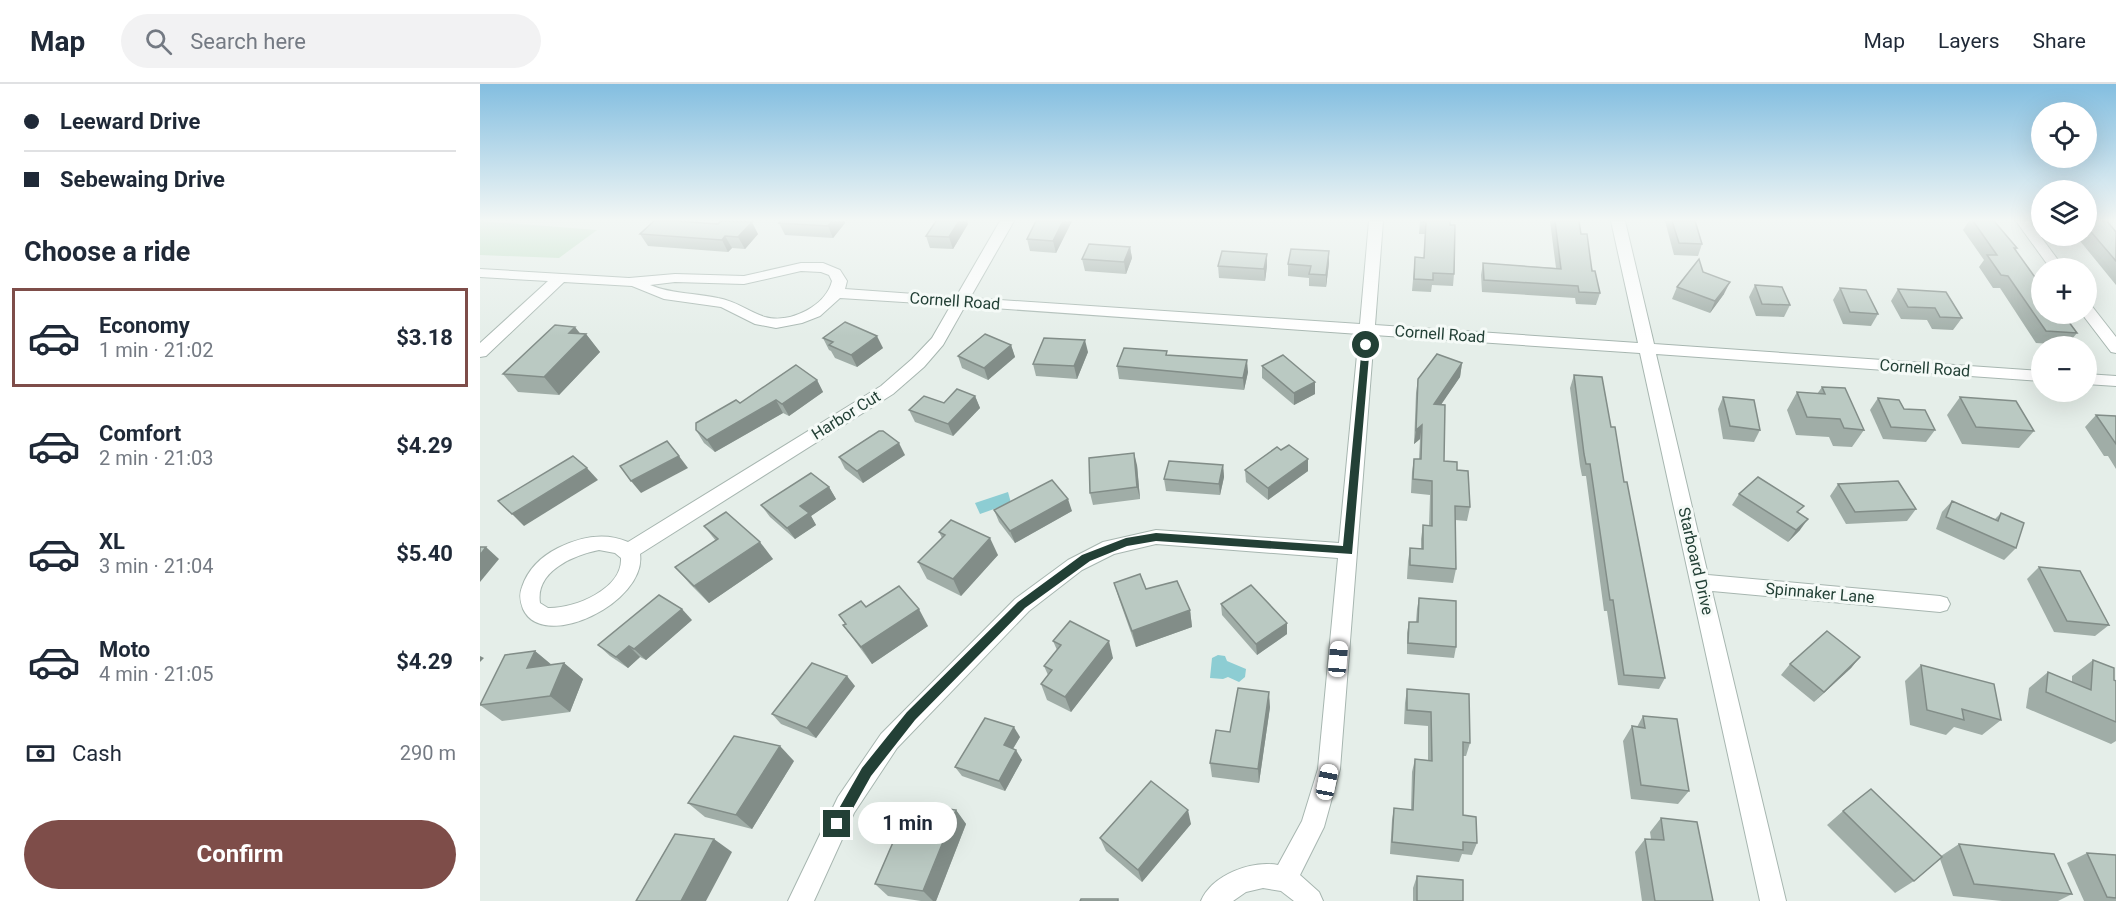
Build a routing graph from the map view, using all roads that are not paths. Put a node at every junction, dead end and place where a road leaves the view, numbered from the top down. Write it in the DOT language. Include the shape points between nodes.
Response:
graph roads {
  1 [pos="985,259"];
  2 [pos="1373,259"];
  3 [pos="1627,259"];
  4 [pos="480,273"];
  5 [pos="560,278"];
  6 [pos="635,282"];
  7 [pos="838,293"];
  8 [pos="961,302"];
  9 [pos="2097,323"];
  10 [pos="1367,329"];
  11 [pos="1647,347"];
  12 [pos="2116,348"];
  13 [pos="480,352"];
  14 [pos="2031,375"];
  15 [pos="2097,380"];
  16 [pos="2116,381"];
  17 [pos="1348,551"];
  18 [pos="628,552"];
  19 [pos="1700,582"];
  20 [pos="1940,604"];
  21 [pos="1283,879"];
  22 [pos="801,901"];
  23 [pos="1214,901"];
  24 [pos="1310,901"];
  25 [pos="1773,901"];
  1 -- 8 [label="street, Harbor Cut"];
  2 -- 10 [label="street"];
  3 -- 11 [label="street, Starboard Drive"];
  4 -- 5 [label="street"];
  5 -- 6 [label="street"];
  5 -- 13 [label="street"];
  6 -- 7 [label="street" via="659,294 729,304 754,320 775,323 811,315"];
  6 -- 7 [label="street" via="674,278 744,280 810,267 837,276"];
  7 -- 8 [label="street, Cornell Road"];
  8 -- 10 [label="street, Cornell Road"];
  8 -- 18 [label="street, Harbor Cut" via="938,341 887,390"];
  9 -- 12 [label="street"];
  10 -- 11 [label="street, Cornell Road"];
  10 -- 17 [label="street"];
  11 -- 14 [label="street, Cornell Road"];
  11 -- 19 [label="street, Starboard Drive"];
  15 -- 16 [label="street"];
  17 -- 21 [label="street" via="1329,770 1309,837"];
  17 -- 22 [label="street" via="1156,537 1110,547 1075,565 1022,605 889,741 846,805"];
  18 -- 18 [label="street" via="621,546 599,543 571,550 536,577 528,598 531,607 548,617 591,609 617,591 625,580 631,560"];
  19 -- 20 [label="street, Spinnaker Lane"];
  19 -- 25 [label="street, Starboard Drive"];
  21 -- 23 [label="street" via="1268,875 1238,881"];
  21 -- 24 [label="street"];
}
